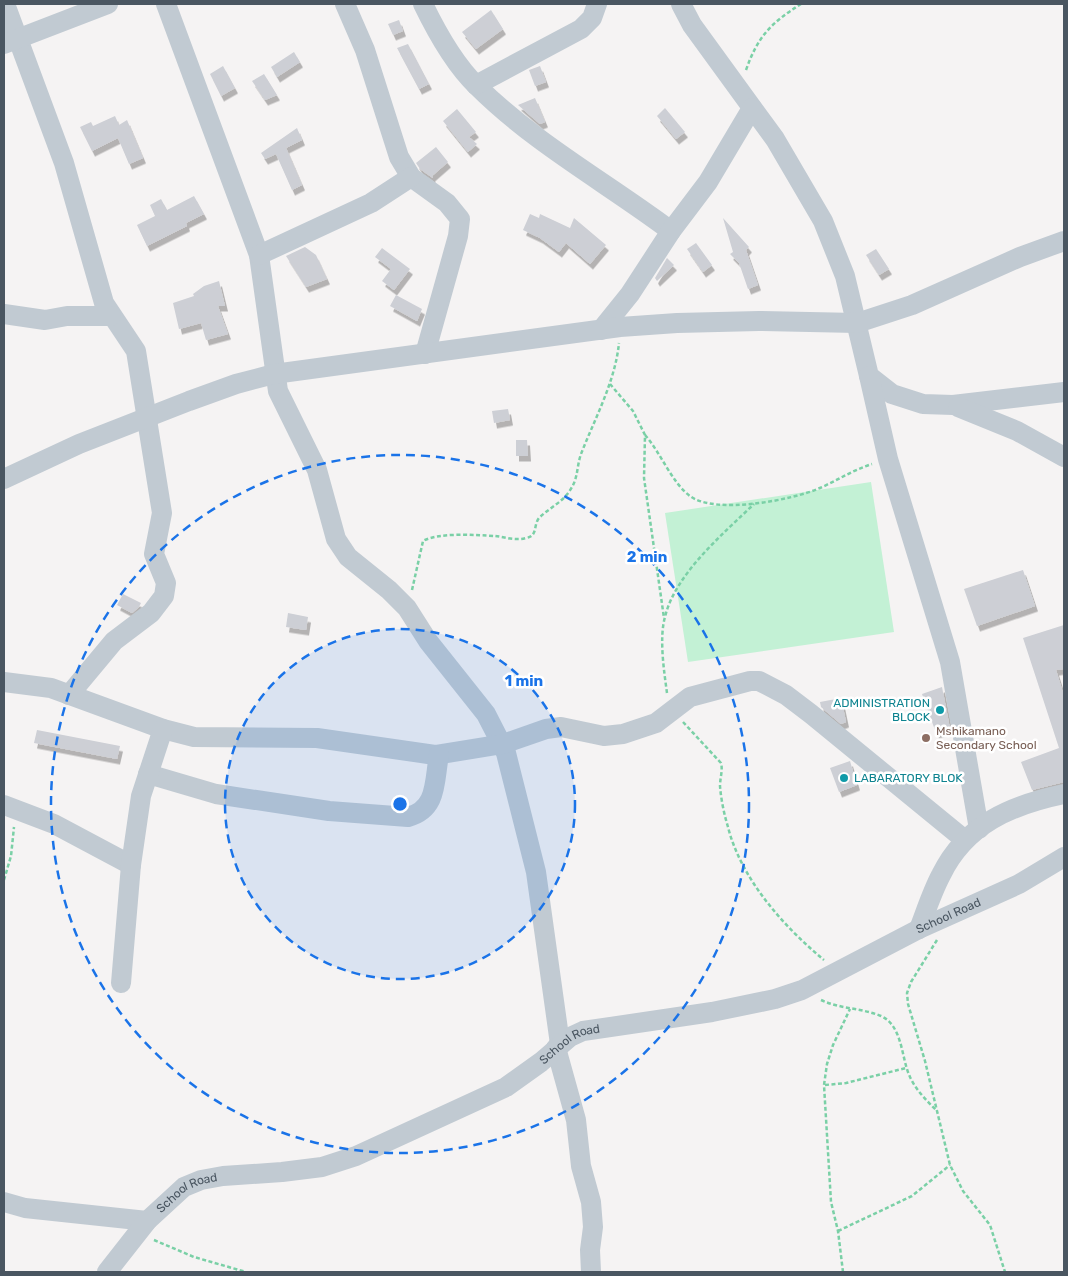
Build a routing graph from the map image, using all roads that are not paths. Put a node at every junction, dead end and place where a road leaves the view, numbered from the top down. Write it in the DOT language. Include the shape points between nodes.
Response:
graph roads {
  1 [pos="5,4"];
  2 [pos="108,4"];
  3 [pos="166,4"];
  4 [pos="345,4"];
  5 [pos="423,4"];
  6 [pos="596,4"];
  7 [pos="681,4"];
  8 [pos="12,41"];
  9 [pos="476,85"];
  10 [pos="752,108"];
  11 [pos="411,177"];
  12 [pos="671,231"];
  13 [pos="1064,240"];
  14 [pos="259,255"];
  15 [pos="4,314"];
  16 [pos="112,316"];
  17 [pos="857,323"];
  18 [pos="610,329"];
  19 [pos="425,354"];
  20 [pos="274,374"];
  21 [pos="869,376"];
  22 [pos="1064,392"];
  23 [pos="953,405"];
  24 [pos="147,417"];
  25 [pos="1064,456"];
  26 [pos="4,479"];
  27 [pos="4,682"];
  28 [pos="69,695"];
  29 [pos="163,729"];
  30 [pos="503,744"];
  31 [pos="439,755"];
  32 [pos="148,774"];
  33 [pos="1064,794"];
  34 [pos="10,808"];
  35 [pos="972,834"];
  36 [pos="1064,857"];
  37 [pos="131,865"];
  38 [pos="919,929"];
  39 [pos="121,983"];
  40 [pos="558,1046"];
  41 [pos="4,1202"];
  42 [pos="142,1227"];
  43 [pos="107,1272"];
  44 [pos="591,1272"];
  1 -- 8 [label="street"];
  2 -- 8 [label="street"];
  3 -- 14 [label="street"];
  4 -- 11 [label="street" via="365,50 400,157"];
  5 -- 9 [label="street" via="452,56"];
  6 -- 9 [label="street" via="592,18 580,29"];
  7 -- 10 [label="street" via="692,25"];
  8 -- 16 [label="street" via="29,70 64,163 100,290"];
  9 -- 12 [label="street" via="538,136"];
  10 -- 12 [label="street" via="708,182"];
  10 -- 17 [label="street" via="775,139 823,221 845,276"];
  11 -- 14 [label="street" via="371,202"];
  11 -- 19 [label="street" via="452,208 460,219"];
  12 -- 18 [label="street"];
  13 -- 17 [label="street" via="912,305"];
  14 -- 20 [label="street"];
  15 -- 16 [label="street" via="45,320 67,316"];
  16 -- 24 [label="street" via="136,350"];
  17 -- 18 [label="street" via="734,322"];
  17 -- 21 [label="street"];
  18 -- 19 [label="street"];
  19 -- 20 [label="street"];
  20 -- 24 [label="street" via="236,384"];
  20 -- 30 [label="street" via="281,400 317,470 339,545 348,558 407,608 428,641 486,714"];
  21 -- 23 [label="street" via="892,394 923,404"];
  21 -- 35 [label="street" via="888,459 950,662"];
  22 -- 23 [label="street"];
  23 -- 25 [label="street" via="1017,431"];
  24 -- 26 [label="street" via="50,456"];
  24 -- 28 [label="street" via="162,513 154,554 166,583 165,591 151,613 114,641"];
  27 -- 28 [label="street" via="51,688"];
  28 -- 29 [label="street"];
  29 -- 31 [label="street" via="194,736 318,738"];
  29 -- 32 [label="street"];
  30 -- 31 [label="street"];
  30 -- 35 [label="street" via="562,727 604,736 623,734 663,717 702,692 759,680 786,695"];
  30 -- 40 [label="street" via="536,872"];
  31 -- 32 [label="street" via="429,806 408,817 329,811 216,794"];
  32 -- 37 [label="street" via="141,796"];
  33 -- 35 [label="street" via="1031,801 1003,812"];
  34 -- 37 [label="street" via="54,824"];
  35 -- 38 [label="street" via="941,875"];
  36 -- 38 [label="street, School Road" via="1019,884"];
  37 -- 39 [label="street"];
  38 -- 40 [label="street, School Road" via="802,990 775,1000 583,1031"];
  40 -- 42 [label="street, School Road" via="506,1087 356,1156 322,1167 201,1180 184,1187"];
  40 -- 44 [label="street" via="591,1202"];
  41 -- 42 [label="street"];
  42 -- 43 [label="street, School Road"];
}
